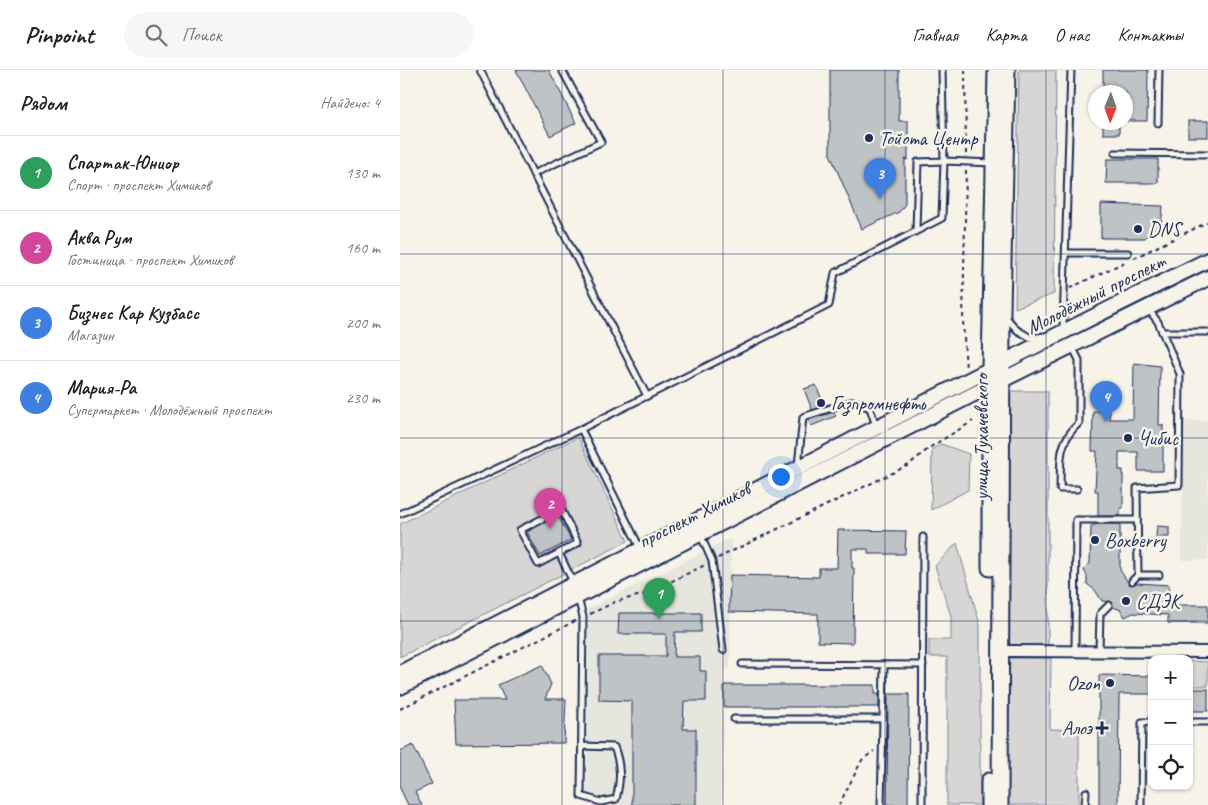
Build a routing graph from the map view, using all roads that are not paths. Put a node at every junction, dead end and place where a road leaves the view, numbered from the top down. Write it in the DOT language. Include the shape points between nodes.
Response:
graph roads {
  1 [pos="480,70"];
  2 [pos="562,70"];
  3 [pos="942,70"];
  4 [pos="996,70"];
  5 [pos="1007,70"];
  6 [pos="1071,70"];
  7 [pos="1159,70"];
  8 [pos="1158,123"];
  9 [pos="1115,153"];
  10 [pos="1208,154"];
  11 [pos="944,161"];
  12 [pos="994,163"];
  13 [pos="533,174"];
  14 [pos="916,231"];
  15 [pos="1066,253"];
  16 [pos="1128,253"];
  17 [pos="1208,260"];
  18 [pos="1208,278"];
  19 [pos="1148,307"];
  20 [pos="1002,312"];
  21 [pos="1070,326"];
  22 [pos="1162,332"];
  23 [pos="1208,332"];
  24 [pos="1072,345"];
  25 [pos="1033,364"];
  26 [pos="996,366"];
  27 [pos="996,383"];
  28 [pos="647,396"];
  29 [pos="581,429"];
  30 [pos="877,429"];
  31 [pos="798,470"];
  32 [pos="1077,489"];
  33 [pos="400,514"];
  34 [pos="1137,520"];
  35 [pos="701,534"];
  36 [pos="923,536"];
  37 [pos="560,553"];
  38 [pos="644,556"];
  39 [pos="1138,575"];
  40 [pos="1159,575"];
  41 [pos="1132,581"];
  42 [pos="576,591"];
  43 [pos="1109,605"];
  44 [pos="723,650"];
  45 [pos="999,651"];
  46 [pos="1075,651"];
  47 [pos="1099,652"];
  48 [pos="1208,652"];
  49 [pos="742,664"];
  50 [pos="884,665"];
  51 [pos="923,665"];
  52 [pos="400,673"];
  53 [pos="400,687"];
  54 [pos="734,719"];
  55 [pos="883,719"];
  56 [pos="1148,722"];
  57 [pos="1193,722"];
  58 [pos="1208,722"];
  59 [pos="582,746"];
  60 [pos="1086,792"];
  61 [pos="881,805"];
  62 [pos="922,805"];
  63 [pos="989,805"];
  64 [pos="1000,805"];
  65 [pos="1085,805"];
  66 [pos="1142,805"];
  1 -- 13 [label="lane"];
  2 -- 13 [label="lane" via="601,142"];
  3 -- 11 [label="lane"];
  4 -- 12 [label="main road, улица Тухачевского"];
  5 -- 20 [label="main road, улица Тухачевского"];
  6 -- 15 [label="lane"];
  7 -- 8 [label="lane"];
  9 -- 10 [label="lane"];
  11 -- 12 [label="lane"];
  11 -- 14 [label="lane" via="942,218"];
  11 -- 14 [label="lane" via="918,162"];
  12 -- 26 [label="main road, улица Тухачевского"];
  13 -- 28 [label="lane"];
  14 -- 28 [label="lane" via="835,273 829,305"];
  15 -- 16 [label="lane"];
  15 -- 21 [label="lane" via="1064,291"];
  17 -- 21 [label="main road, Молодёжный проспект"];
  18 -- 19 [label="main road, Молодёжный проспект"];
  19 -- 22 [label="lane"];
  19 -- 24 [label="main road, Молодёжный проспект"];
  20 -- 21 [label="lane" via="1017,330 1031,338 1043,337"];
  20 -- 26 [label="main road, улица Тухачевского"];
  21 -- 26 [label="main road, Молодёжный проспект"];
  22 -- 23 [label="lane"];
  22 -- 34 [label="lane" via="1180,374 1178,485 1137,488"];
  24 -- 25 [label="main road, Молодёжный проспект"];
  24 -- 32 [label="lane" via="1079,360 1079,423 1068,432 1061,448 1060,489"];
  25 -- 27 [label="main road, проспект Химиков"];
  26 -- 27 [label="main road, улица Тухачевского"];
  26 -- 30 [label="main road, проспект Химиков"];
  27 -- 35 [label="main road, проспект Химиков"];
  27 -- 45 [label="main road, улица Тухачевского"];
  27 -- 63 [label="main road, улица Тухачевского"];
  28 -- 29 [label="lane"];
  29 -- 33 [label="lane"];
  29 -- 38 [label="lane"];
  30 -- 31 [label="main road, проспект Химиков"];
  30 -- 31 [label="lane" via="870,408 853,401 803,417"];
  31 -- 38 [label="main road, проспект Химиков"];
  34 -- 39 [label="lane"];
  34 -- 46 [label="lane" via="1076,520"];
  35 -- 38 [label="main road, проспект Химиков"];
  35 -- 44 [label="lane" via="712,561"];
  36 -- 51 [label="lane"];
  37 -- 37 [label="lane" via="578,543 561,510 520,530 538,564"];
  37 -- 42 [label="lane"];
  38 -- 42 [label="main road, проспект Химиков"];
  39 -- 40 [label="lane"];
  39 -- 41 [label="lane"];
  42 -- 52 [label="main road, проспект Химиков"];
  42 -- 53 [label="main road, проспект Химиков"];
  42 -- 59 [label="lane" via="583,617"];
  43 -- 47 [label="lane" via="1100,614"];
  45 -- 46 [label="street"];
  45 -- 64 [label="main road, улица Тухачевского"];
  46 -- 47 [label="street"];
  47 -- 48 [label="street"];
  49 -- 50 [label="lane"];
  50 -- 51 [label="lane"];
  50 -- 55 [label="lane"];
  51 -- 62 [label="lane"];
  54 -- 55 [label="lane"];
  55 -- 61 [label="lane"];
  56 -- 66 [label="lane" via="1142,722"];
  57 -- 58 [label="lane"];
  59 -- 59 [label="lane" via="614,747 620,762 616,799 601,802 581,796"];
  60 -- 65 [label="lane"];
}
